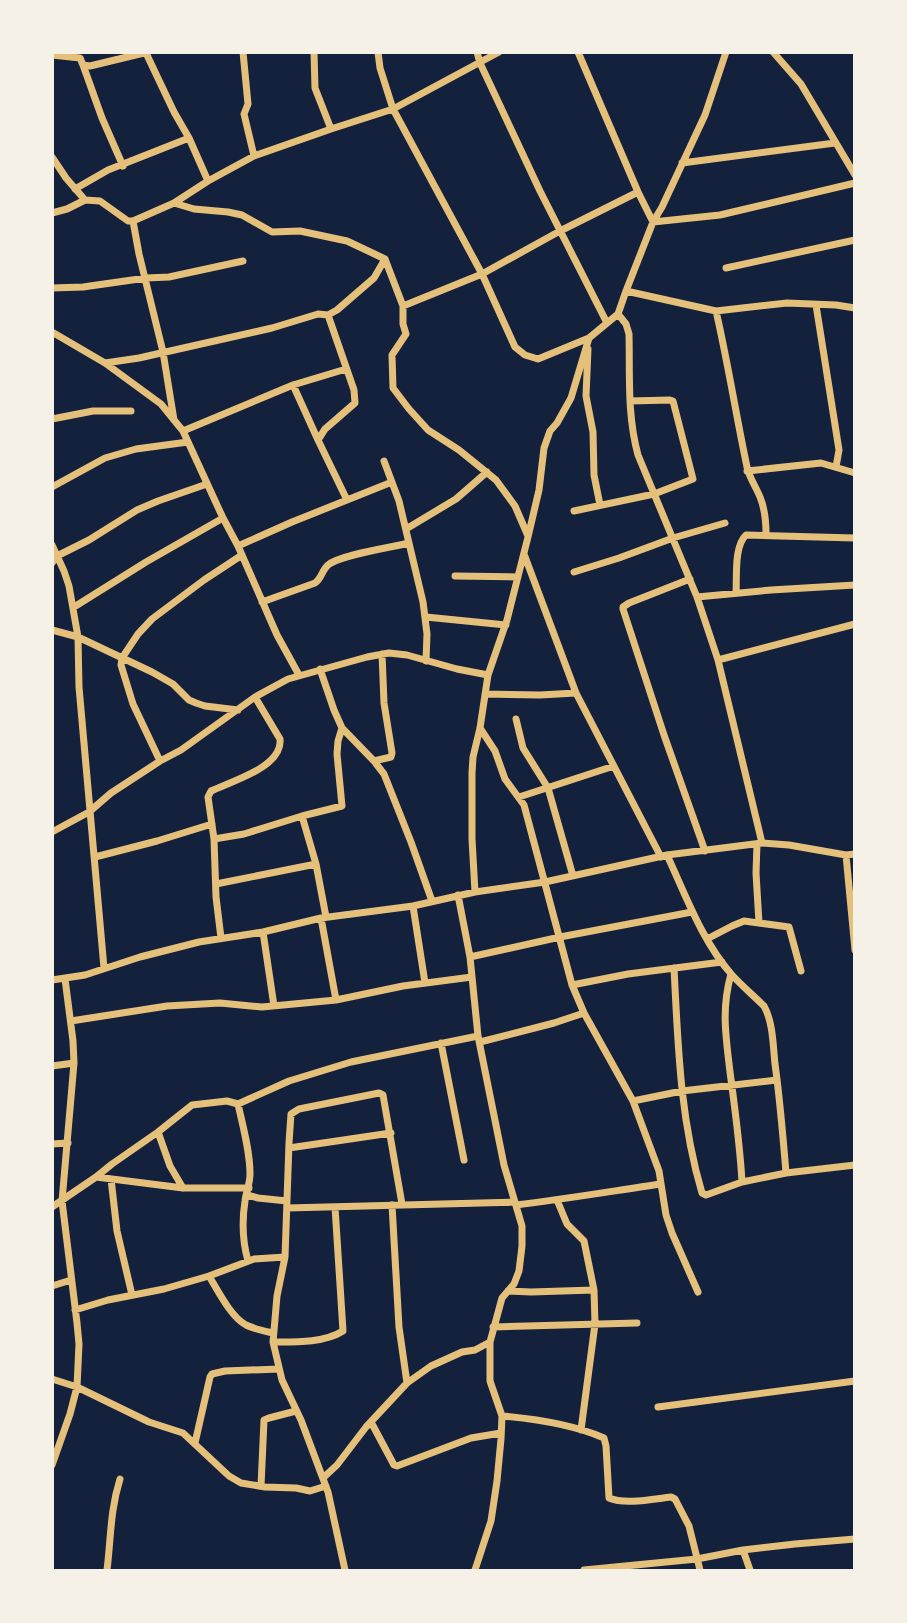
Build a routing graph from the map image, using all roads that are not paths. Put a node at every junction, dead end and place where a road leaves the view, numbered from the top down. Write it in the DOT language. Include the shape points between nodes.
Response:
graph roads {
  1 [pos="243,52"];
  2 [pos="314,52"];
  3 [pos="378,52"];
  4 [pos="477,52"];
  5 [pos="499,52"];
  6 [pos="578,52"];
  7 [pos="726,52"];
  8 [pos="773,52"];
  9 [pos="147,53"];
  10 [pos="52,55"];
  11 [pos="480,63"];
  12 [pos="83,65"];
  13 [pos="393,108"];
  14 [pos="331,129"];
  15 [pos="190,138"];
  16 [pos="835,143"];
  17 [pos="254,156"];
  18 [pos="52,157"];
  19 [pos="682,163"];
  20 [pos="123,166"];
  21 [pos="855,175"];
  22 [pos="208,181"];
  23 [pos="855,183"];
  24 [pos="75,189"];
  25 [pos="638,192"];
  26 [pos="85,200"];
  27 [pos="174,203"];
  28 [pos="52,213"];
  29 [pos="133,222"];
  30 [pos="653,222"];
  31 [pos="560,231"];
  32 [pos="855,240"];
  33 [pos="385,259"];
  34 [pos="243,261"];
  35 [pos="726,268"];
  36 [pos="482,274"];
  37 [pos="146,278"];
  38 [pos="52,288"];
  39 [pos="626,291"];
  40 [pos="816,304"];
  41 [pos="403,306"];
  42 [pos="855,309"];
  43 [pos="716,311"];
  44 [pos="618,314"];
  45 [pos="328,315"];
  46 [pos="607,323"];
  47 [pos="52,332"];
  48 [pos="589,338"];
  49 [pos="163,352"];
  50 [pos="106,363"];
  51 [pos="346,369"];
  52 [pos="293,385"];
  53 [pos="630,401"];
  54 [pos="131,411"];
  55 [pos="52,419"];
  56 [pos="174,420"];
  57 [pos="183,431"];
  58 [pos="318,440"];
  59 [pos="188,442"];
  60 [pos="384,461"];
  61 [pos="836,467"];
  62 [pos="747,471"];
  63 [pos="487,472"];
  64 [pos="855,473"];
  65 [pos="392,482"];
  66 [pos="207,484"];
  67 [pos="52,487"];
  68 [pos="654,494"];
  69 [pos="347,500"];
  70 [pos="600,505"];
  71 [pos="574,511"];
  72 [pos="223,517"];
  73 [pos="726,523"];
  74 [pos="407,529"];
  75 [pos="765,534"];
  76 [pos="528,537"];
  77 [pos="673,538"];
  78 [pos="855,538"];
  79 [pos="409,543"];
  80 [pos="52,545"];
  81 [pos="238,546"];
  82 [pos="524,554"];
  83 [pos="242,555"];
  84 [pos="55,560"];
  85 [pos="574,572"];
  86 [pos="455,576"];
  87 [pos="518,577"];
  88 [pos="690,579"];
  89 [pos="855,585"];
  90 [pos="736,593"];
  91 [pos="697,597"];
  92 [pos="262,602"];
  93 [pos="74,607"];
  94 [pos="426,617"];
  95 [pos="855,624"];
  96 [pos="506,625"];
  97 [pos="52,630"];
  98 [pos="78,637"];
  99 [pos="382,654"];
  100 [pos="122,658"];
  101 [pos="718,660"];
  102 [pos="426,661"];
  103 [pos="320,669"];
  104 [pos="299,675"];
  105 [pos="488,675"];
  106 [pos="576,693"];
  107 [pos="485,694"];
  108 [pos="255,697"];
  109 [pos="238,710"];
  110 [pos="516,719"];
  111 [pos="342,728"];
  112 [pos="480,728"];
  113 [pos="160,761"];
  114 [pos="374,761"];
  115 [pos="614,766"];
  116 [pos="548,788"];
  117 [pos="519,797"];
  118 [pos="89,812"];
  119 [pos="302,816"];
  120 [pos="212,824"];
  121 [pos="52,832"];
  122 [pos="214,839"];
  123 [pos="759,844"];
  124 [pos="705,851"];
  125 [pos="855,854"];
  126 [pos="846,855"];
  127 [pos="664,856"];
  128 [pos="95,857"];
  129 [pos="316,864"];
  130 [pos="573,876"];
  131 [pos="545,882"];
  132 [pos="216,884"];
  133 [pos="475,892"];
  134 [pos="458,895"];
  135 [pos="432,901"];
  136 [pos="853,905"];
  137 [pos="413,906"];
  138 [pos="692,912"];
  139 [pos="323,918"];
  140 [pos="759,923"];
  141 [pos="263,932"];
  142 [pos="560,937"];
  143 [pos="221,938"];
  144 [pos="707,939"];
  145 [pos="855,950"];
  146 [pos="470,957"];
  147 [pos="722,962"];
  148 [pos="104,968"];
  149 [pos="674,968"];
  150 [pos="801,971"];
  151 [pos="731,974"];
  152 [pos="472,977"];
  153 [pos="65,979"];
  154 [pos="52,980"];
  155 [pos="425,983"];
  156 [pos="572,985"];
  157 [pos="336,1000"];
  158 [pos="274,1006"];
  159 [pos="584,1013"];
  160 [pos="71,1021"];
  161 [pos="479,1039"];
  162 [pos="441,1043"];
  163 [pos="74,1063"];
  164 [pos="52,1066"];
  165 [pos="777,1080"];
  166 [pos="732,1085"];
  167 [pos="682,1091"];
  168 [pos="633,1101"];
  169 [pos="238,1104"];
  170 [pos="158,1132"];
  171 [pos="391,1133"];
  172 [pos="68,1143"];
  173 [pos="52,1144"];
  174 [pos="289,1148"];
  175 [pos="464,1160"];
  176 [pos="855,1165"];
  177 [pos="786,1173"];
  178 [pos="96,1177"];
  179 [pos="111,1179"];
  180 [pos="742,1182"];
  181 [pos="661,1184"];
  182 [pos="183,1188"];
  183 [pos="248,1191"];
  184 [pos="62,1200"];
  185 [pos="557,1200"];
  186 [pos="516,1203"];
  187 [pos="402,1204"];
  188 [pos="287,1205"];
  189 [pos="392,1205"];
  190 [pos="52,1207"];
  191 [pos="335,1207"];
  192 [pos="285,1258"];
  193 [pos="248,1261"];
  194 [pos="209,1276"];
  195 [pos="71,1280"];
  196 [pos="52,1286"];
  197 [pos="594,1290"];
  198 [pos="508,1291"];
  199 [pos="698,1292"];
  200 [pos="132,1295"];
  201 [pos="75,1310"];
  202 [pos="637,1323"];
  203 [pos="595,1324"];
  204 [pos="493,1327"];
  205 [pos="273,1334"];
  206 [pos="273,1342"];
  207 [pos="491,1342"];
  208 [pos="279,1369"];
  209 [pos="52,1380"];
  210 [pos="855,1381"];
  211 [pos="407,1383"];
  212 [pos="77,1387"];
  213 [pos="658,1407"];
  214 [pos="296,1411"];
  215 [pos="502,1416"];
  216 [pos="370,1422"];
  217 [pos="581,1430"];
  218 [pos="501,1433"];
  219 [pos="195,1443"];
  220 [pos="52,1465"];
  221 [pos="120,1479"];
  222 [pos="324,1482"];
  223 [pos="261,1486"];
  224 [pos="855,1539"];
  225 [pos="743,1550"];
  226 [pos="697,1559"];
  227 [pos="107,1570"];
  228 [pos="345,1570"];
  229 [pos="475,1570"];
  230 [pos="584,1570"];
  231 [pos="700,1570"];
  232 [pos="750,1570"];
  1 -- 17 [label="street" via="248,104 244,114"];
  2 -- 14 [label="street" via="316,88"];
  3 -- 13 [label="street"];
  4 -- 11 [label="street"];
  5 -- 11 [label="street"];
  6 -- 25 [label="street"];
  7 -- 19 [label="street"];
  8 -- 16 [label="street" via="801,84"];
  9 -- 12 [label="street"];
  9 -- 15 [label="street"];
  10 -- 12 [label="street" via="80,58"];
  11 -- 13 [label="street"];
  11 -- 31 [label="street"];
  12 -- 20 [label="street"];
  13 -- 14 [label="street"];
  13 -- 36 [label="street"];
  14 -- 17 [label="street"];
  15 -- 20 [label="street"];
  15 -- 22 [label="street"];
  16 -- 19 [label="street"];
  16 -- 21 [label="street"];
  17 -- 22 [label="street"];
  18 -- 24 [label="street"];
  19 -- 30 [label="street"];
  20 -- 24 [label="street"];
  22 -- 27 [label="street"];
  23 -- 30 [label="street" via="720,215"];
  24 -- 26 [label="street"];
  25 -- 30 [label="street"];
  25 -- 31 [label="street"];
  26 -- 28 [label="street"];
  26 -- 29 [label="street" via="100,201"];
  27 -- 29 [label="street"];
  27 -- 33 [label="street" via="242,215 272,232 300,230 347,241"];
  29 -- 37 [label="street"];
  30 -- 39 [label="street"];
  31 -- 36 [label="street"];
  31 -- 46 [label="street"];
  32 -- 35 [label="street"];
  33 -- 41 [label="street"];
  33 -- 45 [label="street" via="374,278"];
  34 -- 37 [label="street"];
  36 -- 41 [label="street"];
  36 -- 48 [label="street" via="515,346 525,355 538,359"];
  37 -- 38 [label="street"];
  37 -- 49 [label="street"];
  39 -- 43 [label="street"];
  39 -- 44 [label="street"];
  40 -- 42 [label="street"];
  40 -- 43 [label="street"];
  40 -- 61 [label="street" via="839,450"];
  41 -- 63 [label="street" via="406,334 392,355 393,388 428,430"];
  43 -- 62 [label="street"];
  44 -- 46 [label="street"];
  44 -- 53 [label="street" via="629,334"];
  45 -- 49 [label="street"];
  45 -- 51 [label="street"];
  46 -- 48 [label="street"];
  47 -- 50 [label="street"];
  48 -- 70 [label="street" via="586,396"];
  48 -- 76 [label="street" via="571,398 544,447"];
  49 -- 50 [label="street"];
  49 -- 56 [label="street"];
  50 -- 56 [label="street" via="161,404"];
  51 -- 52 [label="street"];
  51 -- 58 [label="street" via="355,403"];
  52 -- 57 [label="street"];
  52 -- 58 [label="street"];
  53 -- 68 [label="street" via="638,455"];
  53 -- 68 [label="street" via="673,401 693,475 694,480"];
  54 -- 55 [label="street" via="93,411"];
  56 -- 57 [label="street"];
  57 -- 59 [label="street"];
  58 -- 69 [label="street"];
  59 -- 66 [label="street"];
  59 -- 67 [label="street" via="105,458"];
  60 -- 65 [label="street"];
  61 -- 62 [label="street" via="821,463"];
  61 -- 64 [label="street"];
  62 -- 75 [label="street" via="762,502"];
  63 -- 74 [label="street" via="456,499"];
  63 -- 76 [label="street" via="515,506"];
  65 -- 69 [label="street"];
  65 -- 74 [label="street"];
  66 -- 72 [label="street"];
  66 -- 84 [label="street" via="137,510"];
  68 -- 70 [label="street"];
  68 -- 77 [label="street"];
  69 -- 81 [label="street"];
  70 -- 71 [label="street"];
  72 -- 81 [label="street"];
  72 -- 93 [label="street"];
  73 -- 77 [label="street"];
  74 -- 79 [label="street"];
  75 -- 78 [label="street"];
  75 -- 90 [label="street" via="746,535 740,541"];
  76 -- 82 [label="street"];
  77 -- 85 [label="street"];
  77 -- 88 [label="street"];
  79 -- 92 [label="street" via="340,558 327,566 316,583"];
  79 -- 94 [label="street"];
  80 -- 84 [label="street"];
  81 -- 83 [label="street"];
  82 -- 87 [label="street"];
  82 -- 106 [label="street"];
  83 -- 92 [label="street"];
  83 -- 100 [label="street" via="152,619"];
  84 -- 93 [label="street" via="64,571"];
  86 -- 87 [label="street"];
  87 -- 96 [label="street"];
  88 -- 91 [label="street"];
  88 -- 124 [label="street" via="622,609"];
  89 -- 90 [label="street"];
  90 -- 91 [label="street"];
  91 -- 101 [label="street"];
  92 -- 104 [label="street"];
  93 -- 98 [label="street"];
  94 -- 96 [label="street"];
  94 -- 102 [label="street"];
  95 -- 101 [label="street"];
  96 -- 105 [label="street"];
  97 -- 98 [label="street"];
  98 -- 100 [label="street"];
  98 -- 118 [label="street"];
  99 -- 102 [label="street"];
  99 -- 103 [label="street"];
  99 -- 114 [label="street" via="392,755"];
  100 -- 109 [label="street" via="173,684 196,703"];
  100 -- 113 [label="street" via="133,704"];
  101 -- 123 [label="street"];
  102 -- 105 [label="street"];
  103 -- 104 [label="street"];
  103 -- 111 [label="street"];
  104 -- 108 [label="street"];
  105 -- 107 [label="street"];
  106 -- 107 [label="street"];
  106 -- 115 [label="street"];
  107 -- 112 [label="street"];
  108 -- 109 [label="street"];
  108 -- 120 [label="street" via="281,746 257,771 209,793"];
  109 -- 113 [label="street"];
  110 -- 116 [label="street" via="523,748"];
  111 -- 114 [label="street"];
  111 -- 119 [label="street" via="337,754 342,806"];
  112 -- 117 [label="street"];
  112 -- 133 [label="street" via="471,773"];
  113 -- 118 [label="street"];
  114 -- 135 [label="street" via="387,781"];
  115 -- 116 [label="street"];
  115 -- 127 [label="street"];
  116 -- 117 [label="street"];
  116 -- 130 [label="street"];
  117 -- 131 [label="street"];
  118 -- 121 [label="street"];
  118 -- 128 [label="street"];
  119 -- 122 [label="street"];
  119 -- 129 [label="street"];
  120 -- 122 [label="street"];
  120 -- 128 [label="street"];
  122 -- 132 [label="street"];
  123 -- 124 [label="street"];
  123 -- 126 [label="street"];
  123 -- 140 [label="street"];
  124 -- 127 [label="street"];
  125 -- 126 [label="street"];
  126 -- 136 [label="street"];
  127 -- 130 [label="street"];
  127 -- 138 [label="street"];
  128 -- 148 [label="street"];
  129 -- 132 [label="street"];
  129 -- 139 [label="street"];
  130 -- 131 [label="street"];
  131 -- 133 [label="street"];
  131 -- 142 [label="street"];
  132 -- 143 [label="street"];
  133 -- 134 [label="street"];
  134 -- 135 [label="street"];
  134 -- 146 [label="street"];
  135 -- 137 [label="street"];
  136 -- 145 [label="street"];
  137 -- 139 [label="street"];
  137 -- 155 [label="street"];
  138 -- 142 [label="street"];
  138 -- 144 [label="street"];
  139 -- 141 [label="street"];
  139 -- 157 [label="street"];
  140 -- 144 [label="street" via="739,922"];
  140 -- 150 [label="street" via="789,927"];
  141 -- 143 [label="street"];
  141 -- 158 [label="street"];
  142 -- 146 [label="street"];
  142 -- 156 [label="street"];
  143 -- 148 [label="street"];
  144 -- 147 [label="street"];
  146 -- 152 [label="street"];
  147 -- 149 [label="street"];
  147 -- 151 [label="street"];
  148 -- 153 [label="street"];
  149 -- 156 [label="street"];
  149 -- 167 [label="street"];
  151 -- 165 [label="street" via="767,1011"];
  151 -- 166 [label="street" via="725,1006"];
  152 -- 155 [label="street"];
  152 -- 161 [label="street"];
  153 -- 154 [label="street"];
  153 -- 160 [label="street"];
  155 -- 157 [label="street"];
  156 -- 159 [label="street"];
  157 -- 158 [label="street"];
  158 -- 160 [label="street" via="167,1006"];
  159 -- 161 [label="street"];
  159 -- 168 [label="street"];
  160 -- 163 [label="street"];
  161 -- 162 [label="street"];
  161 -- 186 [label="street"];
  162 -- 169 [label="street" via="351,1062"];
  162 -- 175 [label="street"];
  163 -- 164 [label="street"];
  163 -- 172 [label="street"];
  165 -- 166 [label="street"];
  165 -- 177 [label="street"];
  166 -- 167 [label="street"];
  166 -- 180 [label="street"];
  167 -- 168 [label="street"];
  167 -- 180 [label="street" via="702,1193"];
  168 -- 181 [label="street"];
  169 -- 170 [label="street" via="192,1105"];
  169 -- 183 [label="street" via="248,1155"];
  170 -- 178 [label="street"];
  170 -- 182 [label="street"];
  171 -- 174 [label="street"];
  171 -- 174 [label="street" via="383,1094 379,1093 295,1111 290,1117"];
  171 -- 187 [label="street"];
  172 -- 173 [label="street"];
  172 -- 184 [label="street"];
  174 -- 188 [label="street"];
  176 -- 177 [label="street"];
  177 -- 180 [label="street"];
  178 -- 179 [label="street"];
  178 -- 184 [label="street"];
  179 -- 182 [label="street"];
  179 -- 200 [label="street"];
  181 -- 185 [label="street"];
  181 -- 199 [label="street" via="672,1233"];
  182 -- 183 [label="street"];
  183 -- 188 [label="street"];
  183 -- 193 [label="street" via="244,1235"];
  184 -- 190 [label="street"];
  184 -- 195 [label="street"];
  185 -- 186 [label="street"];
  185 -- 197 [label="street" via="567,1224 584,1241"];
  186 -- 187 [label="street"];
  186 -- 198 [label="street" via="522,1226 521,1262"];
  187 -- 189 [label="street"];
  188 -- 191 [label="street"];
  188 -- 192 [label="street"];
  189 -- 191 [label="street"];
  189 -- 211 [label="street"];
  191 -- 206 [label="street" via="343,1331 316,1339"];
  192 -- 193 [label="street"];
  192 -- 205 [label="street"];
  193 -- 194 [label="street"];
  194 -- 200 [label="street"];
  194 -- 205 [label="street" via="241,1322"];
  195 -- 196 [label="street"];
  195 -- 201 [label="street"];
  197 -- 198 [label="street"];
  197 -- 203 [label="street"];
  198 -- 204 [label="street"];
  200 -- 201 [label="street"];
  201 -- 212 [label="street"];
  202 -- 203 [label="street"];
  203 -- 204 [label="street"];
  203 -- 217 [label="street"];
  204 -- 207 [label="street"];
  205 -- 206 [label="street"];
  206 -- 208 [label="street"];
  207 -- 211 [label="street" via="431,1366"];
  207 -- 215 [label="street" via="490,1381"];
  208 -- 214 [label="street"];
  208 -- 219 [label="street" via="212,1374"];
  209 -- 212 [label="street"];
  210 -- 213 [label="street"];
  211 -- 216 [label="street"];
  212 -- 219 [label="street" via="132,1415 178,1430"];
  212 -- 220 [label="street"];
  214 -- 222 [label="street"];
  214 -- 223 [label="street" via="264,1420"];
  215 -- 217 [label="street"];
  215 -- 218 [label="street"];
  216 -- 218 [label="street" via="397,1466 471,1438"];
  216 -- 222 [label="street"];
  217 -- 226 [label="street" via="605,1441 609,1498 674,1498 689,1526"];
  218 -- 229 [label="street" via="491,1521"];
  219 -- 223 [label="street" via="233,1479"];
  221 -- 227 [label="street" via="110,1519"];
  222 -- 223 [label="street" via="312,1491"];
  222 -- 228 [label="street"];
  224 -- 225 [label="street"];
  225 -- 226 [label="street"];
  225 -- 232 [label="street"];
  226 -- 230 [label="street"];
  226 -- 231 [label="street"];
}
